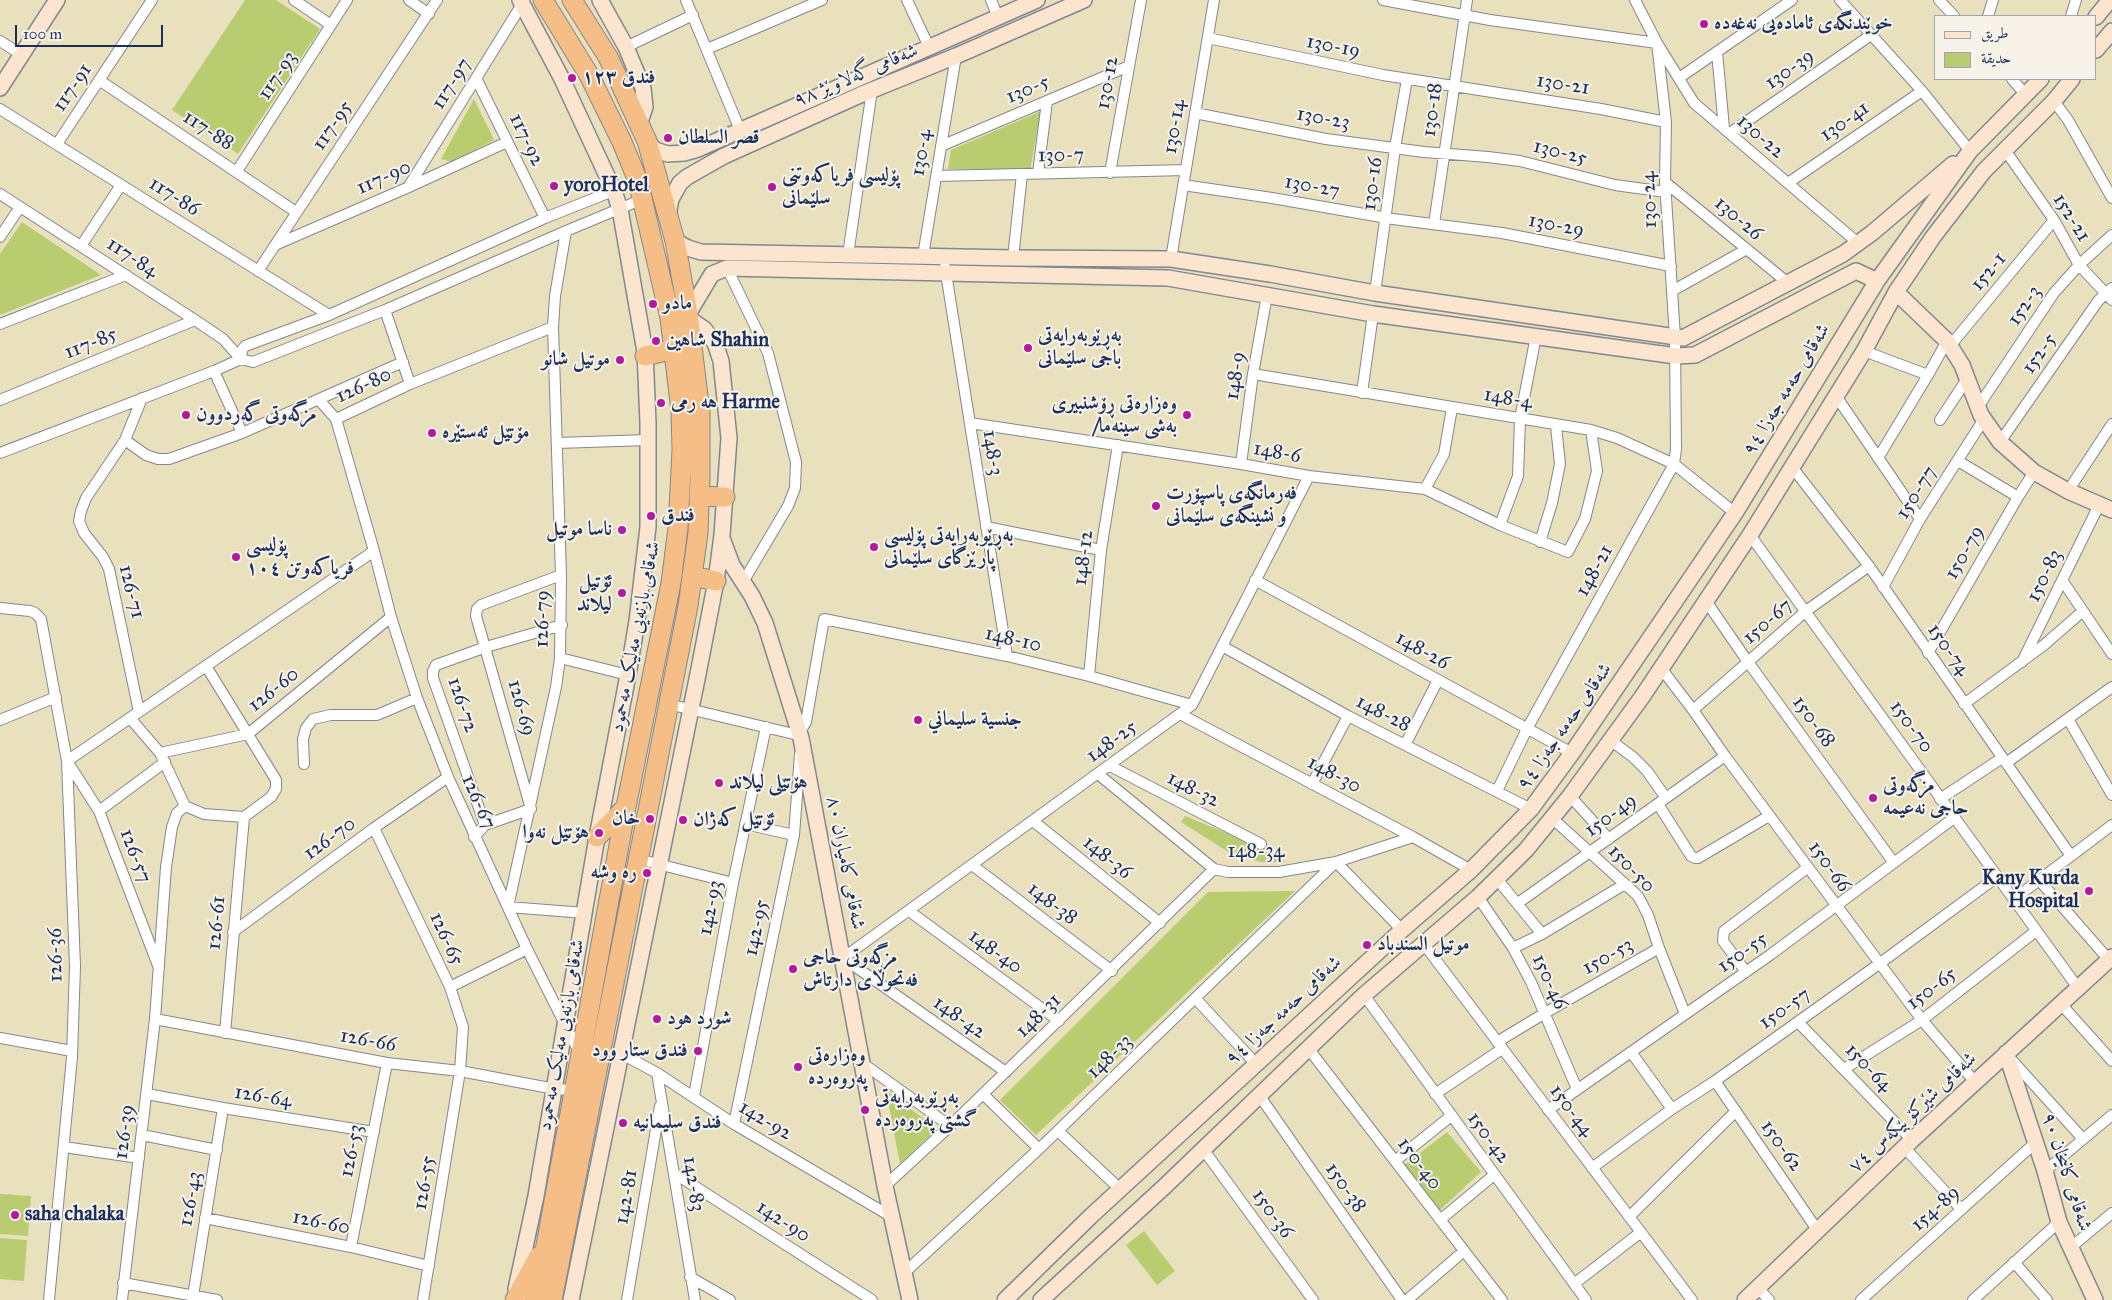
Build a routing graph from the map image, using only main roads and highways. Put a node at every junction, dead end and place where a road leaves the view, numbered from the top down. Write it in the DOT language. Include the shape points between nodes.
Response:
graph roads {
  1 [pos="58,0"];
  2 [pos="543,0"];
  3 [pos="572,0"];
  4 [pos="600,0"];
  5 [pos="1036,0"];
  6 [pos="1084,0"];
  7 [pos="2110,0"];
  8 [pos="522,1"];
  9 [pos="1021,7"];
  10 [pos="2097,16"];
  11 [pos="1024,26"];
  12 [pos="2112,31"];
  13 [pos="2097,49"];
  14 [pos="855,79"];
  15 [pos="2040,80"];
  16 [pos="2071,80"];
  17 [pos="0,88"];
  18 [pos="866,92"];
  19 [pos="643,133"];
  20 [pos="1970,150"];
  21 [pos="668,216"];
  22 [pos="675,241"];
  23 [pos="1877,281"];
  24 [pos="1896,292"];
  25 [pos="688,316"];
  26 [pos="674,349"];
  27 [pos="645,356"];
  28 [pos="1791,423"];
  29 [pos="1810,437"];
  30 [pos="699,496"];
  31 [pos="725,497"];
  32 [pos="2106,508"];
  33 [pos="722,535"];
  34 [pos="676,554"];
  35 [pos="695,557"];
  36 [pos="691,581"];
  37 [pos="716,581"];
  38 [pos="672,583"];
  39 [pos="626,807"];
  40 [pos="1509,832"];
  41 [pos="597,837"];
  42 [pos="1526,850"];
  43 [pos="2110,959"];
  44 [pos="2006,1053"];
  45 [pos="549,1238"];
  46 [pos="515,1300"];
  47 [pos="536,1300"];
  48 [pos="552,1300"];
  49 [pos="571,1300"];
  50 [pos="910,1300"];
  51 [pos="1005,1300"];
  52 [pos="1041,1300"];
  53 [pos="1745,1300"];
  54 [pos="2095,1300"];
  1 -- 17 [label="main road"];
  2 -- 26 [label="highway, شەقامی بازنەیی مەلیک مەحمود" via="588,75 622,142 640,190 670,318"];
  3 -- 19 [label="highway, شەقامی بازنەیی مەلیک مەحمود" via="608,57"];
  4 -- 19 [label="main road" via="626,47 645,94"];
  5 -- 9 [label="main road, شەقامی گەلاوێژ ٩٨"];
  6 -- 11 [label="main road, شەقامی گەلاوێژ ٩٨"];
  7 -- 10 [label="main road"];
  8 -- 27 [label="main road" via="614,191 620,209"];
  9 -- 11 [label="main road" via="1028,14"];
  9 -- 14 [label="main road, شەقامی گەلاوێژ ٩٨"];
  11 -- 18 [label="main road, شەقامی گەلاوێژ ٩٨"];
  12 -- 13 [label="main road"];
  14 -- 18 [label="main road" via="853,89"];
  14 -- 19 [label="main road, شەقامی گەلاوێژ ٩٨" via="698,149 678,154 660,152 653,149"];
  15 -- 20 [label="main road, شەقامی حەمە جەزا ٩٤"];
  16 -- 24 [label="main road" via="1984,171"];
  18 -- 21 [label="main road, شەقامی گەلاوێژ ٩٨" via="724,156 687,177 675,191"];
  19 -- 21 [label="highway, شەقامی بازنەیی مەلیک مەحمود"];
  20 -- 22 [label="main road" via="1843,254 1684,338 1375,293 1171,259 701,252"];
  20 -- 23 [label="main road, شەقامی حەمە جەزا ٩٤"];
  21 -- 22 [label="highway, شەقامی بازنەیی مەلیک مەحمود"];
  22 -- 25 [label="highway, شەقامی بازنەیی مەلیک مەحمود"];
  23 -- 25 [label="main road" via="1856,271 1695,355 1676,356 1373,314 1168,278 727,268 712,274"];
  23 -- 28 [label="main road, شەقامی حەمە جەزا ٩٤"];
  24 -- 29 [label="main road" via="1864,351"];
  24 -- 32 [label="main road" via="1949,344 1962,364 1981,413 2000,442 2034,472"];
  25 -- 30 [label="highway, شەقامی بازنەیی مەلیک مەحمود" via="700,412"];
  25 -- 31 [label="main road" via="704,329 722,361 729,438"];
  26 -- 27 [label="highway"];
  26 -- 34 [label="highway, شەقامی بازنەیی مەلیک مەحمود" via="682,450"];
  27 -- 41 [label="main road" via="648,440 646,561"];
  28 -- 29 [label="main road"];
  28 -- 40 [label="main road, شەقامی حەمە جەزا ٩٤" via="1735,513 1572,753 1531,809"];
  29 -- 42 [label="main road" via="1750,535 1661,668 1570,796"];
  30 -- 31 [label="highway"];
  30 -- 35 [label="highway, شەقامی بازنەیی مەلیک مەحمود"];
  31 -- 33 [label="main road"];
  33 -- 37 [label="main road"];
  33 -- 50 [label="main road, شەقامی کامیاران ٨٠" via="727,556 764,624 800,736 885,1186"];
  34 -- 35 [label="highway" via="685,558"];
  34 -- 38 [label="highway, شەقامی بازنەیی مەلیک مەحمود"];
  35 -- 36 [label="highway, شەقامی بازنەیی مەلیک مەحمود"];
  36 -- 37 [label="highway"];
  36 -- 38 [label="highway"];
  36 -- 48 [label="highway, شەقامی بازنەیی مەلیک مەحمود"];
  37 -- 49 [label="main road"];
  38 -- 39 [label="highway, شەقامی بازنەیی مەلیک مەحمود"];
  39 -- 41 [label="highway"];
  39 -- 45 [label="highway, شەقامی بازنەیی مەلیک مەحمود"];
  40 -- 42 [label="main road"];
  40 -- 51 [label="main road, شەقامی حەمە جەزا ٩٤" via="1120,1189"];
  41 -- 46 [label="main road" via="555,1089"];
  42 -- 52 [label="main road" via="1478,897 1364,995"];
  43 -- 44 [label="main road, شەقامی شێرکۆ بێکەس ٧٤"];
  44 -- 53 [label="main road, شەقامی شێرکۆ بێکەس ٧٤"];
  44 -- 54 [label="main road, شەقامی کانیخان ٩٠" via="2059,1222"];
  45 -- 46 [label="highway"];
  45 -- 47 [label="highway, شەقامی بازنەیی مەلیک مەحمود"];
}
